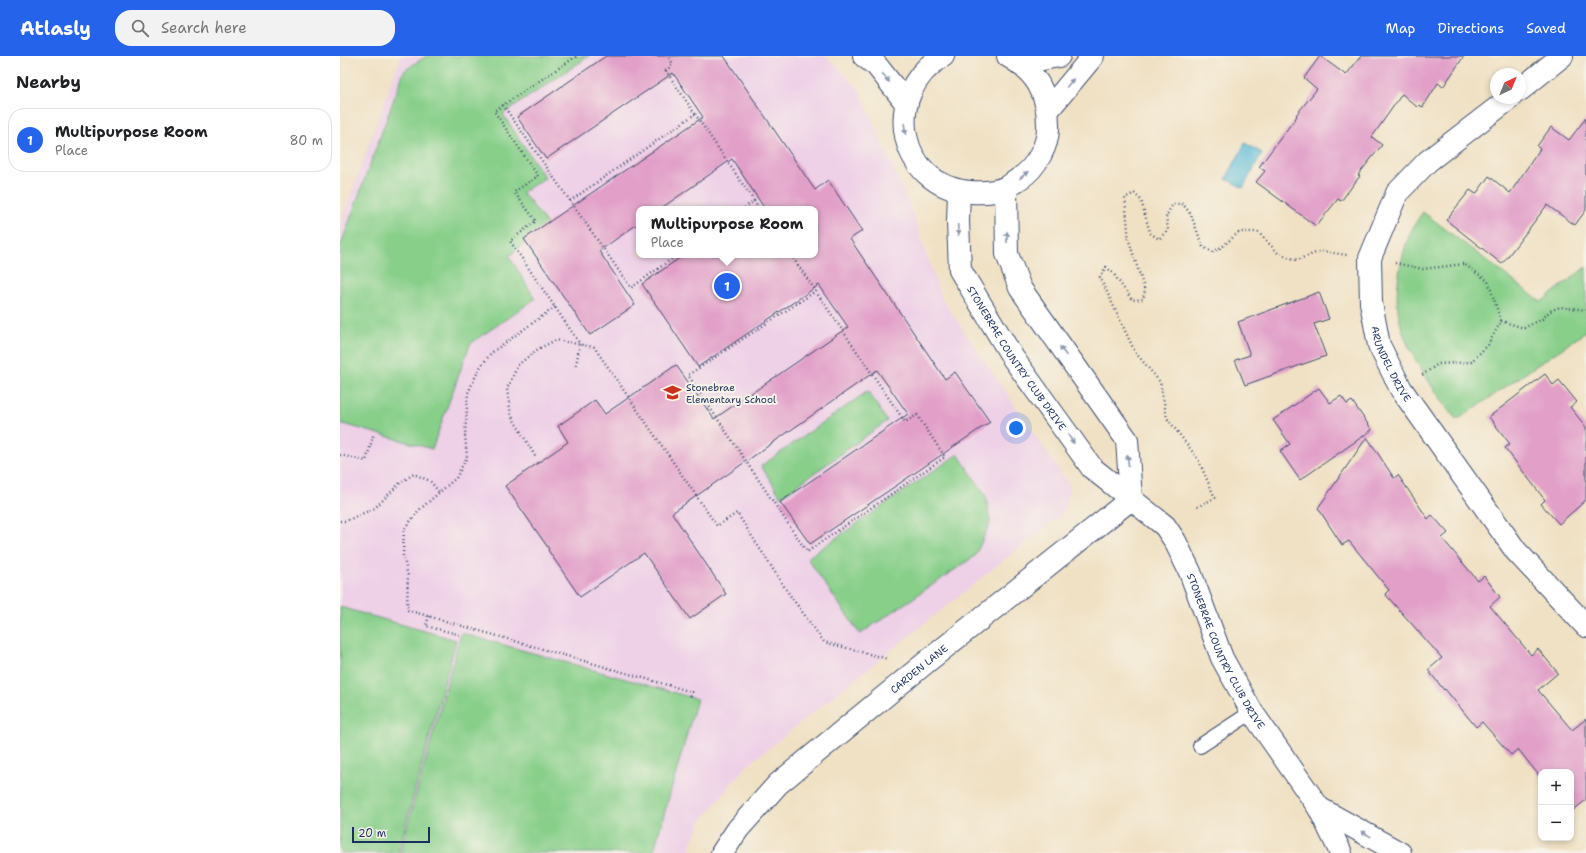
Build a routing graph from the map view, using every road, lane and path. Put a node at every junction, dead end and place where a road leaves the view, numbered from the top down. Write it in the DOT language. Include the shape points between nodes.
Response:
graph roads {
  1 [pos="577,56"];
  2 [pos="668,56"];
  3 [pos="864,56"];
  4 [pos="942,56"];
  5 [pos="1058,56"];
  6 [pos="1093,56"];
  7 [pos="1562,56"];
  8 [pos="1014,60"];
  9 [pos="1526,85"];
  10 [pos="906,104"];
  11 [pos="1502,104"];
  12 [pos="503,105"];
  13 [pos="1048,110"];
  14 [pos="695,114"];
  15 [pos="1006,188"];
  16 [pos="959,191"];
  17 [pos="570,201"];
  18 [pos="754,201"];
  19 [pos="747,206"];
  20 [pos="757,206"];
  21 [pos="674,258"];
  22 [pos="793,258"];
  23 [pos="1370,258"];
  24 [pos="816,291"];
  25 [pos="556,307"];
  26 [pos="1586,310"];
  27 [pos="1501,321"];
  28 [pos="580,344"];
  29 [pos="576,365"];
  30 [pos="1401,389"];
  31 [pos="374,433"];
  32 [pos="340,455"];
  33 [pos="535,456"];
  34 [pos="439,492"];
  35 [pos="1131,499"];
  36 [pos="1197,508"];
  37 [pos="340,521"];
  38 [pos="429,616"];
  39 [pos="1586,626"];
  40 [pos="460,635"];
  41 [pos="888,659"];
  42 [pos="690,697"];
  43 [pos="1252,712"];
  44 [pos="1200,746"];
  45 [pos="1319,808"];
  46 [pos="722,853"];
  47 [pos="1341,853"];
  48 [pos="1400,853"];
  1 -- 12 [label="path"];
  2 -- 14 [label="path" via="673,64 666,71"];
  3 -- 10 [label="street, one-way" via="877,66"];
  4 -- 10 [label="street" via="926,68 913,84"];
  5 -- 8 [label="street"];
  13 -- 6 [label="street, one-way"];
  7 -- 9 [label="street"];
  8 -- 13 [label="street" via="1034,76 1043,92"];
  10 -- 16 [label="street, one-way" via="904,126 913,155 921,167 938,182"];
  11 -- 23 [label="street, ARUNDEL DRIVE" via="1428,161 1397,193"];
  12 -- 17 [label="path"];
  12 -- 25 [label="path" via="494,111 538,176 514,192 536,221 510,241"];
  15 -- 13 [label="street, one-way" via="1026,175 1040,156 1048,133"];
  14 -- 17 [label="path"];
  14 -- 18 [label="path"];
  15 -- 16 [label="street" via="983,193"];
  35 -- 15 [label="street, one-way" via="1127,440 1020,288 1007,254"];
  16 -- 35 [label="street, STONEBRAE COUNTRY CLUB DRIVE, one-way" via="960,270 1014,358 1088,463"];
  17 -- 21 [label="path" via="631,288"];
  18 -- 19 [label="path"];
  18 -- 20 [label="path"];
  22 -- 24 [label="path"];
  23 -- 27 [label="path" via="1423,269 1464,264 1488,281"];
  23 -- 30 [label="street, ARUNDEL DRIVE" via="1371,303 1379,345"];
  23 -- 36 [label="path" via="1321,252 1297,260 1279,254 1258,232 1239,232 1213,252 1203,247 1191,215 1183,204 1173,204 1166,216 1168,230 1159,239 1150,233 1141,200 1134,193 1125,198 1129,241 1145,291 1142,299 1132,300 1106,267 1100,277 1135,352 1160,382 1168,418 1198,459 1215,498"];
  24 -- 24 [label="path" via="905,422 917,415 945,457 807,552 688,376"];
  25 -- 28 [label="path"];
  25 -- 34 [label="path" via="491,353 479,369 468,393 465,434 467,457 456,478"];
  26 -- 27 [label="path" via="1560,307 1524,328"];
  27 -- 30 [label="path" via="1488,345 1471,362 1438,364"];
  28 -- 29 [label="path"];
  28 -- 33 [label="path" via="556,340 538,349 518,365 507,388 511,416"];
  28 -- 41 [label="path" via="594,347 717,526 737,513 787,591 824,642"];
  30 -- 39 [label="street, ARUNDEL DRIVE" via="1516,551"];
  31 -- 32 [label="path" via="366,461"];
  34 -- 37 [label="path" via="430,481 414,474 401,482 375,508 346,521"];
  34 -- 38 [label="path" via="404,530 403,555 408,576 407,610"];
  35 -- 43 [label="street, STONEBRAE COUNTRY CLUB DRIVE" via="1165,526 1176,541 1222,658"];
  35 -- 46 [label="street, CARDEN LANE" via="778,784 738,829"];
  38 -- 40 [label="path" via="426,626"];
  38 -- 42 [label="path" via="692,692"];
  43 -- 44 [label="lane"];
  43 -- 45 [label="street, STONEBRAE COUNTRY CLUB DRIVE"];
  45 -- 47 [label="street, STONEBRAE COUNTRY CLUB DRIVE"];
  48 -- 45 [label="street, STONEBRAE COUNTRY CLUB DRIVE, one-way"];
}
